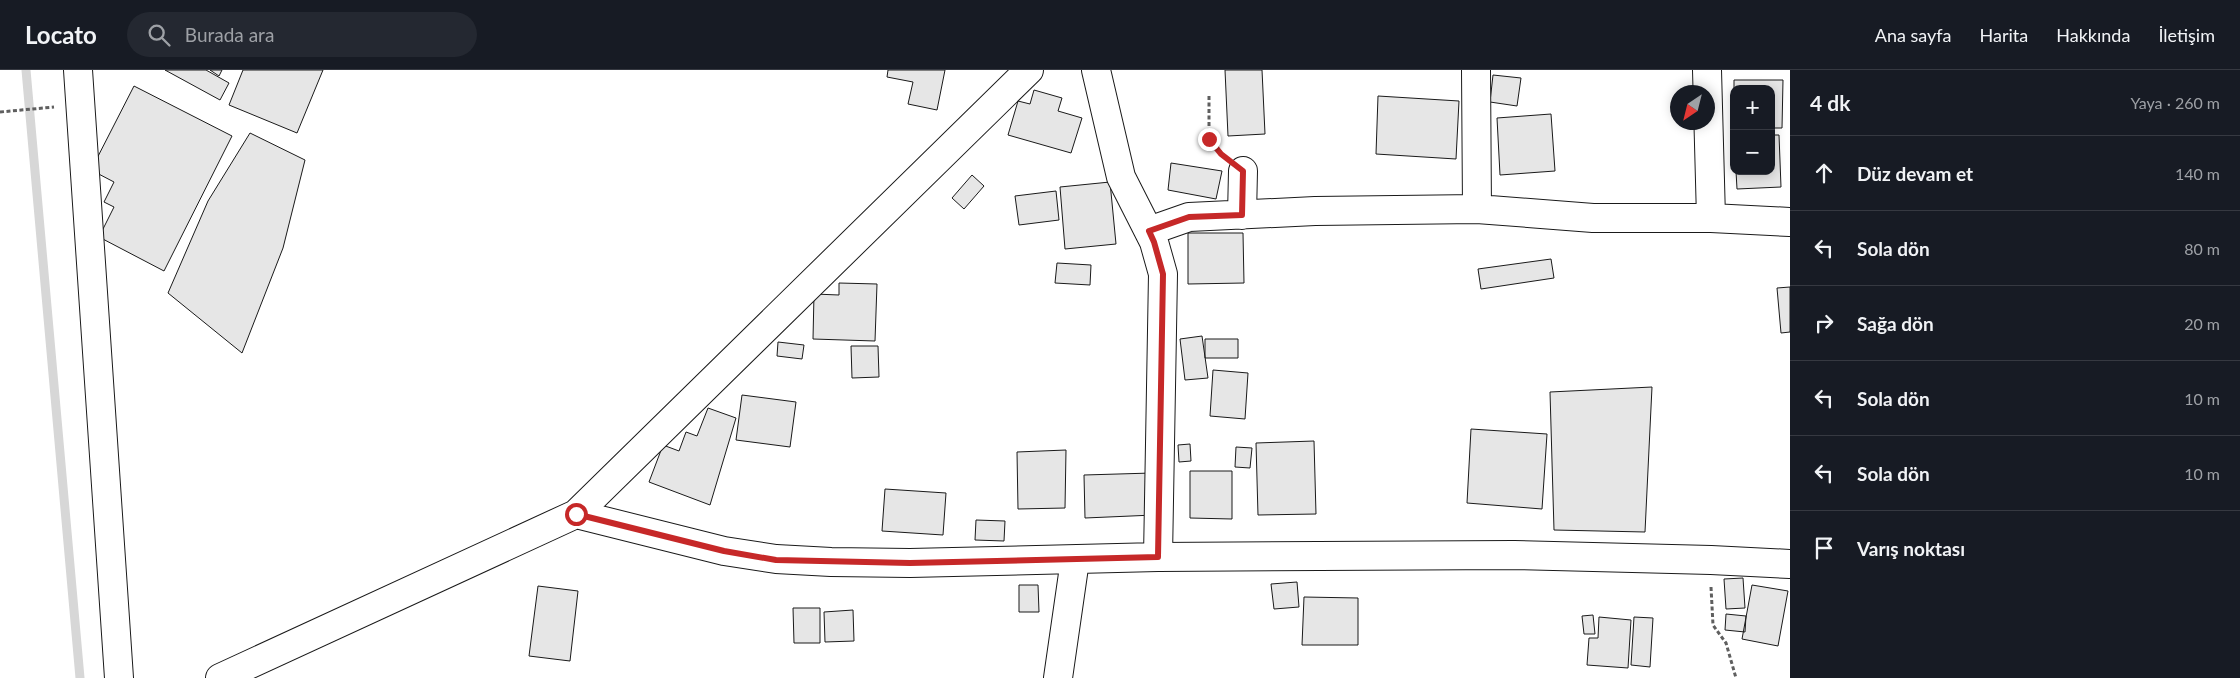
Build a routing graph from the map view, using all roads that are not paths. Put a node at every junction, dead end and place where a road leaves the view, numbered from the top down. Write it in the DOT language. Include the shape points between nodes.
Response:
graph roads {
  1 [pos="78,70"];
  2 [pos="1029,70"];
  3 [pos="1096,70"];
  4 [pos="1476,70"];
  5 [pos="1707,70"];
  6 [pos="1243,171"];
  7 [pos="1477,209"];
  8 [pos="1242,215"];
  9 [pos="1711,218"];
  10 [pos="1790,222"];
  11 [pos="1149,231"];
  12 [pos="576,514"];
  13 [pos="1158,557"];
  14 [pos="1076,560"];
  15 [pos="1790,564"];
  16 [pos="119,678"];
  17 [pos="220,678"];
  18 [pos="1058,678"];
  1 -- 16 [label="street"];
  2 -- 12 [label="street"];
  3 -- 11 [label="street" via="1121,177"];
  4 -- 7 [label="street"];
  5 -- 9 [label="street"];
  6 -- 8 [label="street"];
  7 -- 8 [label="street"];
  7 -- 9 [label="street" via="1593,218"];
  8 -- 11 [label="street" via="1189,217"];
  9 -- 10 [label="street"];
  11 -- 13 [label="street" via="1163,274"];
  12 -- 14 [label="street" via="724,551 776,560 910,563"];
  12 -- 17 [label="street"];
  13 -- 14 [label="street"];
  13 -- 15 [label="street" via="1514,555"];
  14 -- 18 [label="street"];
}
